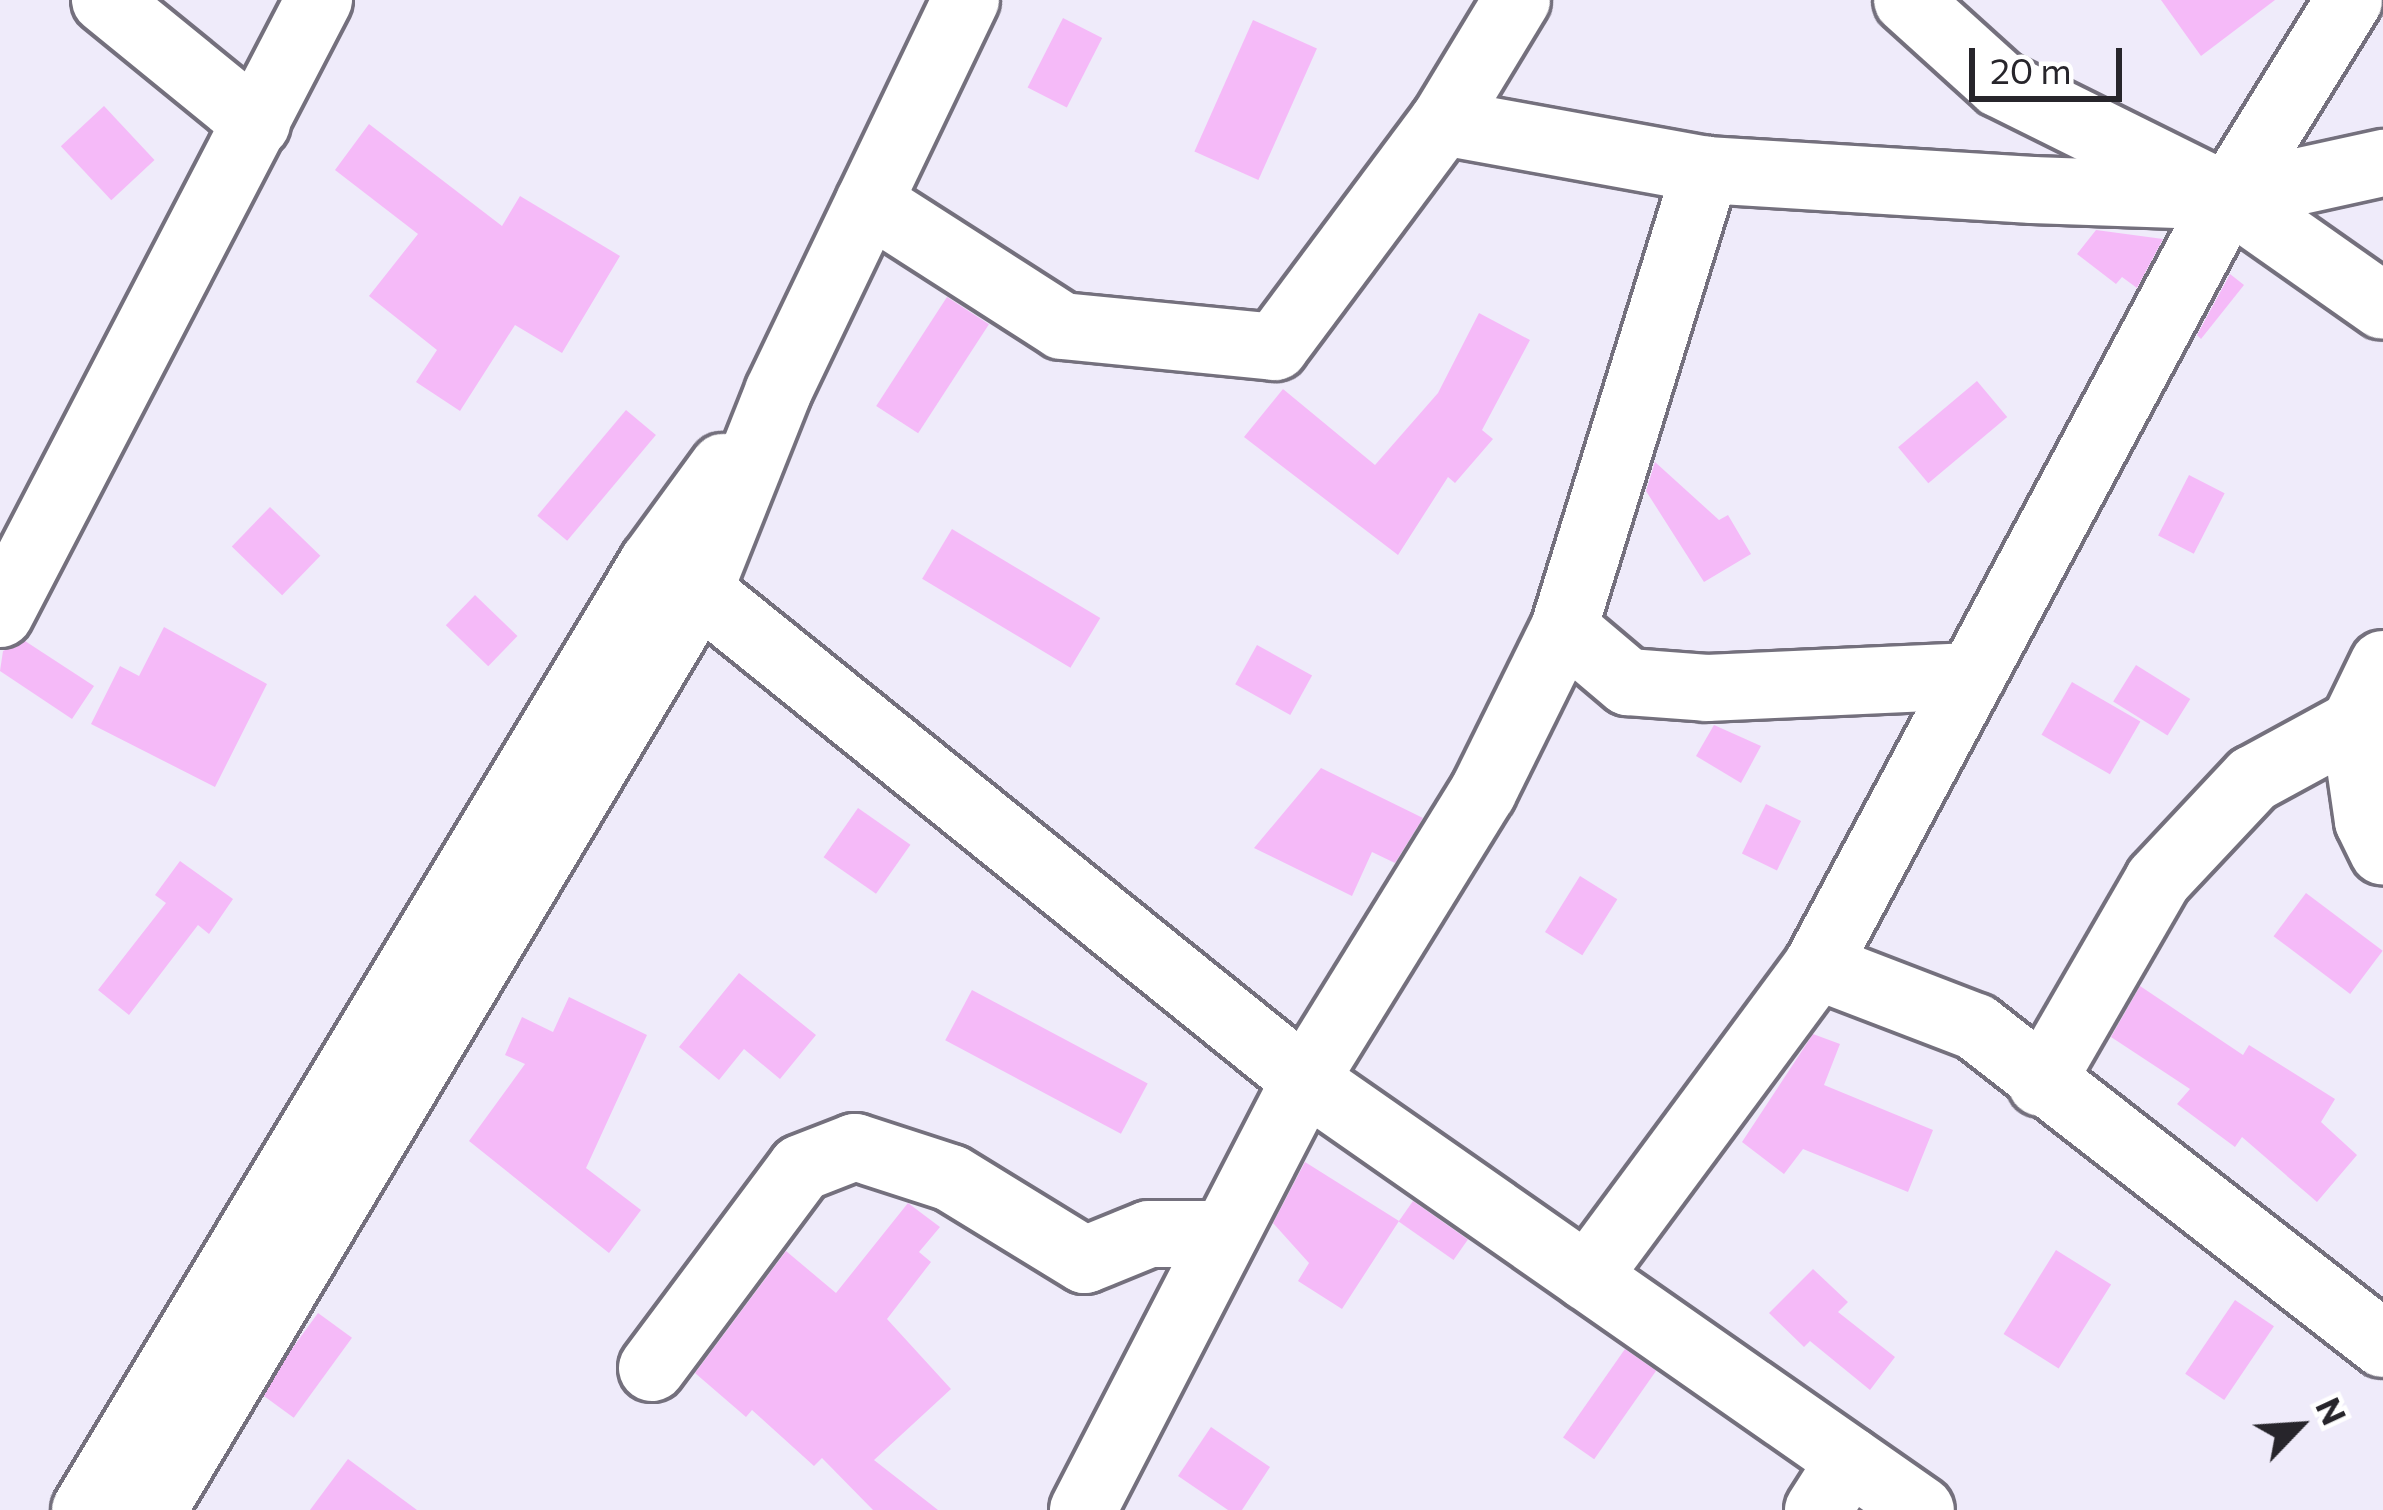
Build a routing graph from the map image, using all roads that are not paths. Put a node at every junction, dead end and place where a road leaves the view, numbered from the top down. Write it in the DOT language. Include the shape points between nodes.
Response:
graph roads {
  1 [pos="105,0"];
  2 [pos="320,0"];
  3 [pos="966,0"];
  4 [pos="1517,0"];
  5 [pos="1907,0"];
  6 [pos="2349,0"];
  7 [pos="1443,122"];
  8 [pos="257,124"];
  9 [pos="2383,163"];
  10 [pos="1706,170"];
  11 [pos="2228,197"];
  12 [pos="869,202"];
  13 [pos="2383,306"];
  14 [pos="676,577"];
  15 [pos="0,614"];
  16 [pos="1564,628"];
  17 [pos="2383,664"];
  18 [pos="1972,676"];
  19 [pos="2354,724"];
  20 [pos="2383,852"];
  21 [pos="1817,966"];
  22 [pos="1305,1080"];
  23 [pos="2041,1083"];
  24 [pos="1225,1234"];
  25 [pos="1587,1277"];
  26 [pos="2383,1344"];
  27 [pos="652,1368"];
  28 [pos="1834,1485"];
  29 [pos="85,1510"];
  30 [pos="154,1510"];
  31 [pos="1083,1510"];
  32 [pos="1922,1510"];
  1 -- 8 [label="street"];
  2 -- 8 [label="street"];
  3 -- 12 [label="street"];
  4 -- 7 [label="street"];
  5 -- 11 [label="street" via="2000,84"];
  6 -- 11 [label="street"];
  7 -- 10 [label="street"];
  7 -- 12 [label="street" via="1275,347 1062,326"];
  8 -- 15 [label="street"];
  9 -- 11 [label="street"];
  10 -- 11 [label="street"];
  10 -- 16 [label="street"];
  11 -- 13 [label="street"];
  11 -- 18 [label="street"];
  12 -- 14 [label="street" via="778,392"];
  14 -- 22 [label="street"];
  14 -- 29 [label="street"];
  14 -- 30 [label="street"];
  16 -- 18 [label="street" via="1628,682 1707,688"];
  16 -- 22 [label="street" via="1483,792"];
  17 -- 19 [label="street"];
  18 -- 21 [label="street"];
  19 -- 20 [label="street" via="2368,821"];
  19 -- 23 [label="street" via="2253,779 2158,880"];
  21 -- 23 [label="street" via="1976,1027"];
  21 -- 25 [label="street"];
  22 -- 24 [label="street"];
  22 -- 25 [label="street"];
  23 -- 26 [label="street"];
  24 -- 27 [label="street" via="1149,1234 1085,1260 951,1178 855,1147 801,1168"];
  24 -- 31 [label="street"];
  25 -- 28 [label="street"];
  28 -- 32 [label="street"];
}
